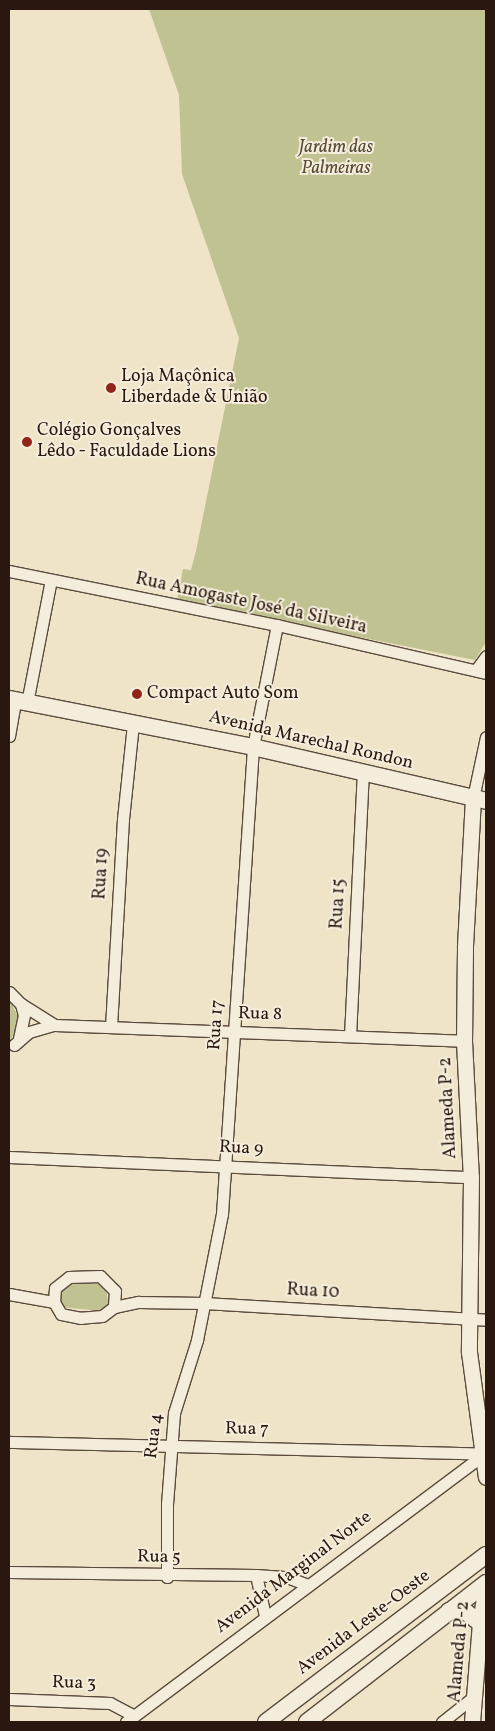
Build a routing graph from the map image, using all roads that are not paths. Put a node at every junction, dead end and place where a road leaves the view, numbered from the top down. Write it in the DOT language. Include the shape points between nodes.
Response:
graph roads {
  1 [pos="9,571"];
  2 [pos="51,580"];
  3 [pos="277,625"];
  4 [pos="486,656"];
  5 [pos="481,672"];
  6 [pos="17,701"];
  7 [pos="133,724"];
  8 [pos="9,736"];
  9 [pos="486,738"];
  10 [pos="253,748"];
  11 [pos="363,774"];
  12 [pos="480,799"];
  13 [pos="10,992"];
  14 [pos="21,1004"];
  15 [pos="54,1025"];
  16 [pos="111,1027"];
  17 [pos="234,1031"];
  18 [pos="350,1036"];
  19 [pos="464,1041"];
  20 [pos="12,1047"];
  21 [pos="9,1157"];
  22 [pos="226,1165"];
  23 [pos="471,1177"];
  24 [pos="55,1288"];
  25 [pos="116,1291"];
  26 [pos="9,1294"];
  27 [pos="26,1296"];
  28 [pos="54,1302"];
  29 [pos="138,1302"];
  30 [pos="204,1303"];
  31 [pos="114,1307"];
  32 [pos="470,1319"];
  33 [pos="486,1320"];
  34 [pos="9,1442"];
  35 [pos="484,1445"];
  36 [pos="169,1446"];
  37 [pos="486,1477"];
  38 [pos="486,1555"];
  39 [pos="9,1572"];
  40 [pos="256,1575"];
  41 [pos="167,1576"];
  42 [pos="486,1584"];
  43 [pos="308,1585"];
  44 [pos="449,1611"];
  45 [pos="265,1616"];
  46 [pos="480,1623"];
  47 [pos="476,1695"];
  48 [pos="9,1699"];
  49 [pos="130,1719"];
  50 [pos="266,1722"];
  51 [pos="307,1722"];
  52 [pos="442,1722"];
  53 [pos="472,1722"];
  1 -- 2 [label="street, Rua Amogaste José da Silveira"];
  2 -- 3 [label="street, Rua Amogaste José da Silveira"];
  2 -- 6 [label="street"];
  3 -- 5 [label="street, Rua Amogaste José da Silveira"];
  3 -- 10 [label="street, Rua 17"];
  4 -- 5 [label="street"];
  6 -- 7 [label="main road, Avenida Marechal Rondon"];
  6 -- 8 [label="street"];
  7 -- 10 [label="main road, Avenida Marechal Rondon"];
  7 -- 16 [label="street, Rua 19" via="123,820"];
  9 -- 12 [label="street, Alameda P-2"];
  10 -- 11 [label="main road, Avenida Marechal Rondon"];
  10 -- 17 [label="street, Rua 17"];
  11 -- 12 [label="main road, Avenida Marechal Rondon"];
  11 -- 18 [label="street, Rua 15"];
  12 -- 19 [label="street, Alameda P-2" via="465,948"];
  13 -- 14 [label="street"];
  14 -- 15 [label="street"];
  14 -- 20 [label="street" via="24,1026"];
  15 -- 16 [label="street, Rua 8"];
  15 -- 20 [label="street, Rua 8" via="29,1032"];
  16 -- 17 [label="street, Rua 8"];
  17 -- 18 [label="street, Rua 8"];
  17 -- 22 [label="street, Rua 17"];
  18 -- 19 [label="street, Rua 8"];
  19 -- 23 [label="street, Alameda P-2"];
  21 -- 22 [label="street, Rua 9"];
  22 -- 23 [label="street, Rua 9"];
  22 -- 30 [label="street, Rua 17" via="222,1214"];
  23 -- 32 [label="street, Alameda P-2"];
  24 -- 25 [label="street" via="69,1277 100,1276"];
  24 -- 27 [label="street"];
  24 -- 28 [label="street"];
  25 -- 29 [label="street, Rua 10"];
  25 -- 31 [label="street"];
  26 -- 27 [label="street"];
  27 -- 28 [label="street"];
  28 -- 31 [label="street" via="61,1314 81,1318 102,1316"];
  29 -- 30 [label="street, Rua 10"];
  29 -- 31 [label="street, Rua 10"];
  30 -- 32 [label="street, Rua 10"];
  30 -- 36 [label="street, Rua 4" via="197,1340 174,1413"];
  32 -- 33 [label="street, Rua 10"];
  32 -- 35 [label="street, Alameda P-2" via="472,1388"];
  34 -- 36 [label="street, Rua 7"];
  35 -- 36 [label="street, Rua 7"];
  35 -- 37 [label="street, Alameda P-2"];
  35 -- 43 [label="street, Avenida Marginal Norte"];
  36 -- 41 [label="street, Rua 4"];
  38 -- 50 [label="main road, Avenida Leste-Oeste"];
  39 -- 41 [label="street, Rua 5"];
  40 -- 41 [label="street, Rua 5"];
  40 -- 43 [label="street, Rua 5" via="287,1577"];
  40 -- 45 [label="street"];
  42 -- 44 [label="main road"];
  42 -- 46 [label="street, Alameda P-2"];
  43 -- 45 [label="street, Avenida Marginal Norte"];
  44 -- 46 [label="main road" via="466,1612"];
  44 -- 51 [label="main road"];
  45 -- 49 [label="street, Avenida Marginal Norte"];
  46 -- 47 [label="street, Alameda P-2"];
  47 -- 52 [label="street"];
  47 -- 53 [label="street, Alameda P-2"];
  48 -- 49 [label="street, Rua 3" via="110,1703"];
}
